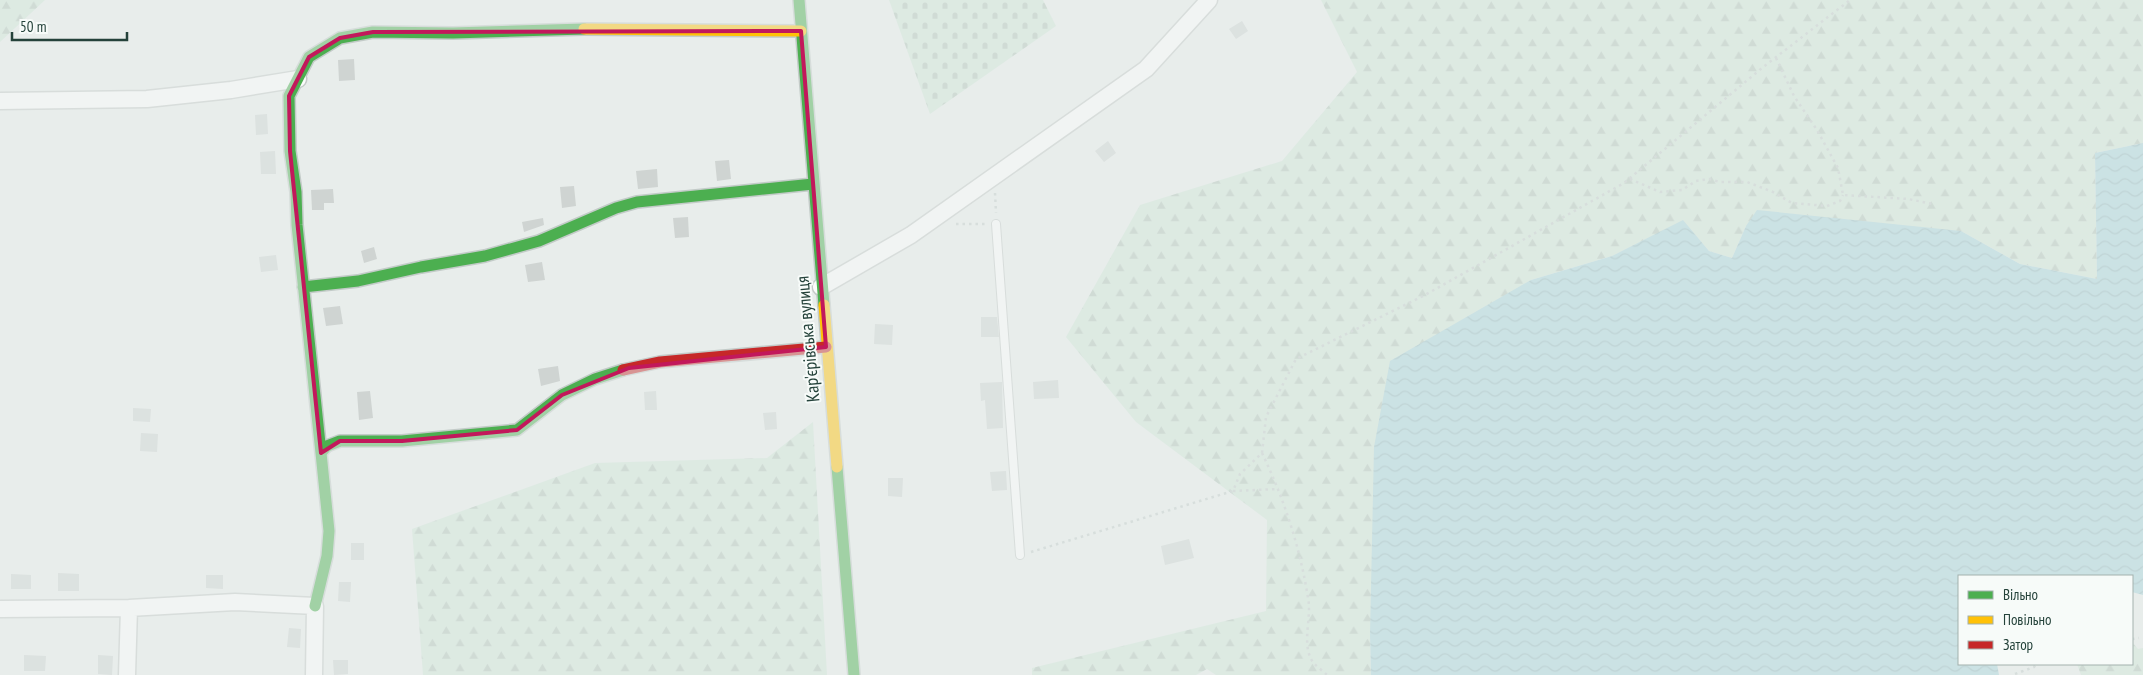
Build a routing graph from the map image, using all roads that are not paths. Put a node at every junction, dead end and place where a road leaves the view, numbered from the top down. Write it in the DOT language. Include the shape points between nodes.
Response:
graph roads {
  1 [pos="799,0"];
  2 [pos="1209,0"];
  3 [pos="801,31"];
  4 [pos="298,79"];
  5 [pos="0,101"];
  6 [pos="813,184"];
  7 [pos="996,224"];
  8 [pos="303,287"];
  9 [pos="821,287"];
  10 [pos="826,348"];
  11 [pos="321,453"];
  12 [pos="1020,556"];
  13 [pos="315,606"];
  14 [pos="129,608"];
  15 [pos="0,609"];
  16 [pos="127,675"];
  17 [pos="314,675"];
  18 [pos="854,675"];
  1 -- 3 [label="street, Кар'єрівська вулиця"];
  2 -- 9 [label="street" via="1146,69 927,224"];
  3 -- 4 [label="street" via="586,29 373,32 340,38 317,52 309,58"];
  3 -- 6 [label="street, Кар'єрівська вулиця"];
  4 -- 5 [label="street" via="147,99"];
  4 -- 8 [label="street" via="289,96 290,151"];
  6 -- 8 [label="street" via="637,202 539,241 485,256 358,281"];
  6 -- 9 [label="street, Кар'єрівська вулиця"];
  7 -- 12 [label="lane"];
  8 -- 11 [label="street"];
  9 -- 10 [label="street, Кар'єрівська вулиця"];
  10 -- 11 [label="street" via="660,362 629,368 595,379 562,395 517,430 402,441 340,441 327,446"];
  10 -- 18 [label="street, Кар'єрівська вулиця"];
  11 -- 13 [label="street" via="329,531 327,556"];
  13 -- 14 [label="street" via="235,602"];
  13 -- 17 [label="street"];
  14 -- 15 [label="street"];
  14 -- 16 [label="street"];
}
